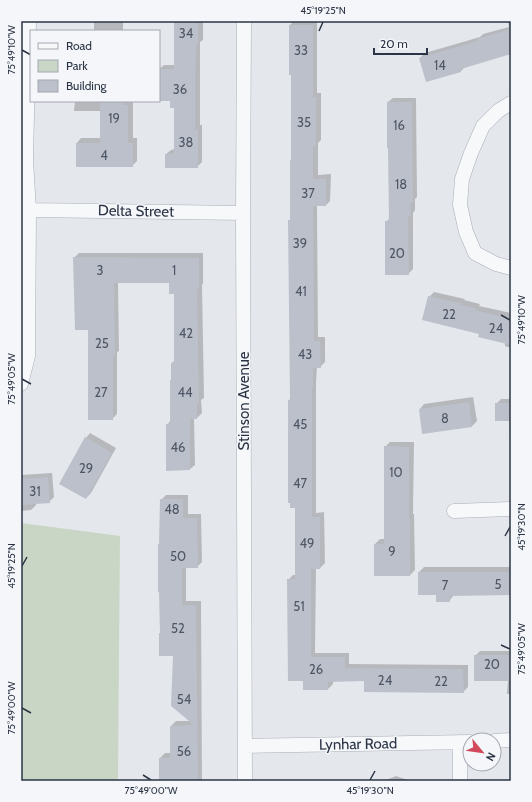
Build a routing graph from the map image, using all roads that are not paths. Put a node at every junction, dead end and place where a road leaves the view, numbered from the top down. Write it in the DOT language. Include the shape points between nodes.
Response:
graph roads {
  1 [pos="29,21"];
  2 [pos="244,21"];
  3 [pos="511,103"];
  4 [pos="29,210"];
  5 [pos="243,213"];
  6 [pos="511,268"];
  7 [pos="21,384"];
  8 [pos="511,509"];
  9 [pos="454,511"];
  10 [pos="462,742"];
  11 [pos="245,746"];
  12 [pos="462,765"];
  13 [pos="245,781"];
  14 [pos="460,781"];
  1 -- 4 [label="street" via="26,160"];
  2 -- 5 [label="street, Stinson Avenue"];
  3 -- 6 [label="street" via="498,111 483,126 462,179 460,205 466,232 475,253 496,264"];
  4 -- 5 [label="street, Delta Street"];
  4 -- 7 [label="street" via="28,356"];
  5 -- 11 [label="street, Stinson Avenue"];
  8 -- 9 [label="street"];
  10 -- 11 [label="street, Lynhar Road"];
  11 -- 13 [label="street, Stinson Avenue"];
  12 -- 14 [label="street"];
}
